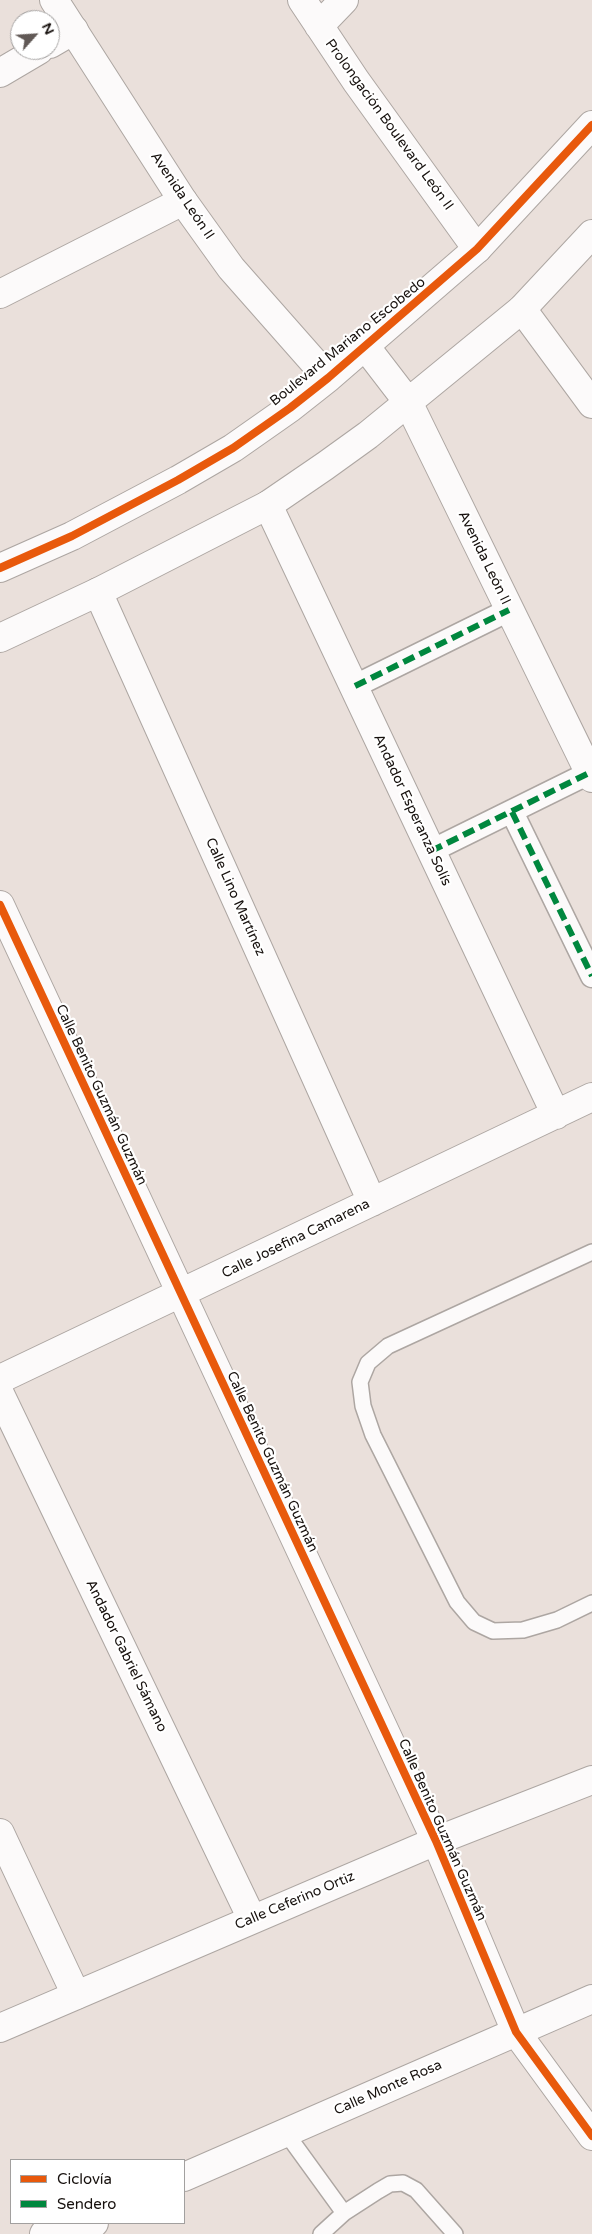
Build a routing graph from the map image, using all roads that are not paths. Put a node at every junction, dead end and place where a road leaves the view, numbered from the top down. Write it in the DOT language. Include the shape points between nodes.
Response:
graph roads {
  1 [pos="54,0"];
  2 [pos="302,0"];
  3 [pos="344,0"];
  4 [pos="319,26"];
  5 [pos="74,30"];
  6 [pos="60,38"];
  7 [pos="22,60"];
  8 [pos="0,73"];
  9 [pos="592,125"];
  10 [pos="183,201"];
  11 [pos="592,234"];
  12 [pos="478,249"];
  13 [pos="0,294"];
  14 [pos="522,309"];
  15 [pos="365,346"];
  16 [pos="328,378"];
  17 [pos="408,402"];
  18 [pos="592,404"];
  19 [pos="268,505"];
  20 [pos="0,568"];
  21 [pos="98,592"];
  22 [pos="509,610"];
  23 [pos="0,638"];
  24 [pos="355,686"];
  25 [pos="591,776"];
  26 [pos="512,812"];
  27 [pos="431,851"];
  28 [pos="0,905"];
  29 [pos="592,976"];
  30 [pos="592,1097"];
  31 [pos="556,1115"];
  32 [pos="372,1202"];
  33 [pos="592,1252"];
  34 [pos="180,1295"];
  35 [pos="0,1379"];
  36 [pos="0,1394"];
  37 [pos="592,1603"];
  38 [pos="592,1780"];
  39 [pos="0,1833"];
  40 [pos="436,1841"];
  41 [pos="252,1919"];
  42 [pos="76,1995"];
  43 [pos="592,1999"];
  44 [pos="0,2028"];
  45 [pos="516,2032"];
  46 [pos="286,2133"];
  47 [pos="592,2136"];
  48 [pos="185,2177"];
  49 [pos="344,2213"];
  50 [pos="67,2224"];
  51 [pos="93,2224"];
  52 [pos="44,2234"];
  53 [pos="82,2234"];
  54 [pos="321,2234"];
  55 [pos="455,2234"];
  1 -- 5 [label="street, Avenida León II"];
  2 -- 4 [label="street, Prolongación Boulevard León II"];
  3 -- 4 [label="street"];
  4 -- 12 [label="street, Prolongación Boulevard León II"];
  5 -- 6 [label="street"];
  5 -- 10 [label="street, Avenida León II"];
  7 -- 8 [label="street"];
  9 -- 12 [label="street, Boulevard Mariano Escobedo"];
  10 -- 13 [label="street"];
  10 -- 16 [label="street, Avenida León II" via="231,268"];
  11 -- 14 [label="street"];
  12 -- 15 [label="street, Boulevard Mariano Escobedo"];
  14 -- 17 [label="street"];
  14 -- 18 [label="street"];
  15 -- 16 [label="street, Boulevard Mariano Escobedo"];
  15 -- 17 [label="street, Avenida León II"];
  16 -- 20 [label="street, Boulevard Mariano Escobedo" via="233,448 178,480 72,536"];
  17 -- 19 [label="street" via="368,435"];
  17 -- 22 [label="street, Avenida León II"];
  19 -- 21 [label="street"];
  19 -- 24 [label="street, Andador Esperanza Solís"];
  21 -- 23 [label="street"];
  21 -- 32 [label="street, Calle Lino Martínez"];
  22 -- 24 [label="street"];
  22 -- 25 [label="street, Avenida León II"];
  24 -- 27 [label="street, Andador Esperanza Solís"];
  25 -- 26 [label="street"];
  26 -- 27 [label="street"];
  26 -- 29 [label="street"];
  27 -- 31 [label="street, Andador Esperanza Solís"];
  28 -- 34 [label="street, Calle Benito Guzmán Guzmán"];
  30 -- 31 [label="street, Calle Josefina Camarena"];
  31 -- 32 [label="street, Calle Josefina Camarena"];
  32 -- 34 [label="street, Calle Josefina Camarena"];
  33 -- 37 [label="lane" via="388,1346 368,1363 360,1382 363,1406 373,1436 457,1602 474,1622 493,1631 523,1630 557,1620"];
  34 -- 35 [label="street, Calle Josefina Camarena"];
  34 -- 40 [label="street, Calle Benito Guzmán Guzmán"];
  36 -- 41 [label="street, Andador Gabriel Sámano"];
  38 -- 40 [label="street, Calle Ceferino Ortiz"];
  39 -- 42 [label="street"];
  40 -- 41 [label="street, Calle Ceferino Ortiz"];
  40 -- 45 [label="street, Calle Benito Guzmán Guzmán"];
  41 -- 42 [label="street, Calle Ceferino Ortiz"];
  42 -- 44 [label="street, Calle Ceferino Ortiz"];
  43 -- 45 [label="street, Calle Monte Rosa"];
  45 -- 46 [label="street, Calle Monte Rosa"];
  45 -- 47 [label="street, Calle Benito Guzmán Guzmán"];
  46 -- 48 [label="street, Calle Monte Rosa"];
  46 -- 49 [label="lane"];
  49 -- 54 [label="lane"];
  49 -- 55 [label="lane" via="390,2184 403,2183 416,2190"];
  50 -- 52 [label="street"];
  51 -- 53 [label="street"];
}
